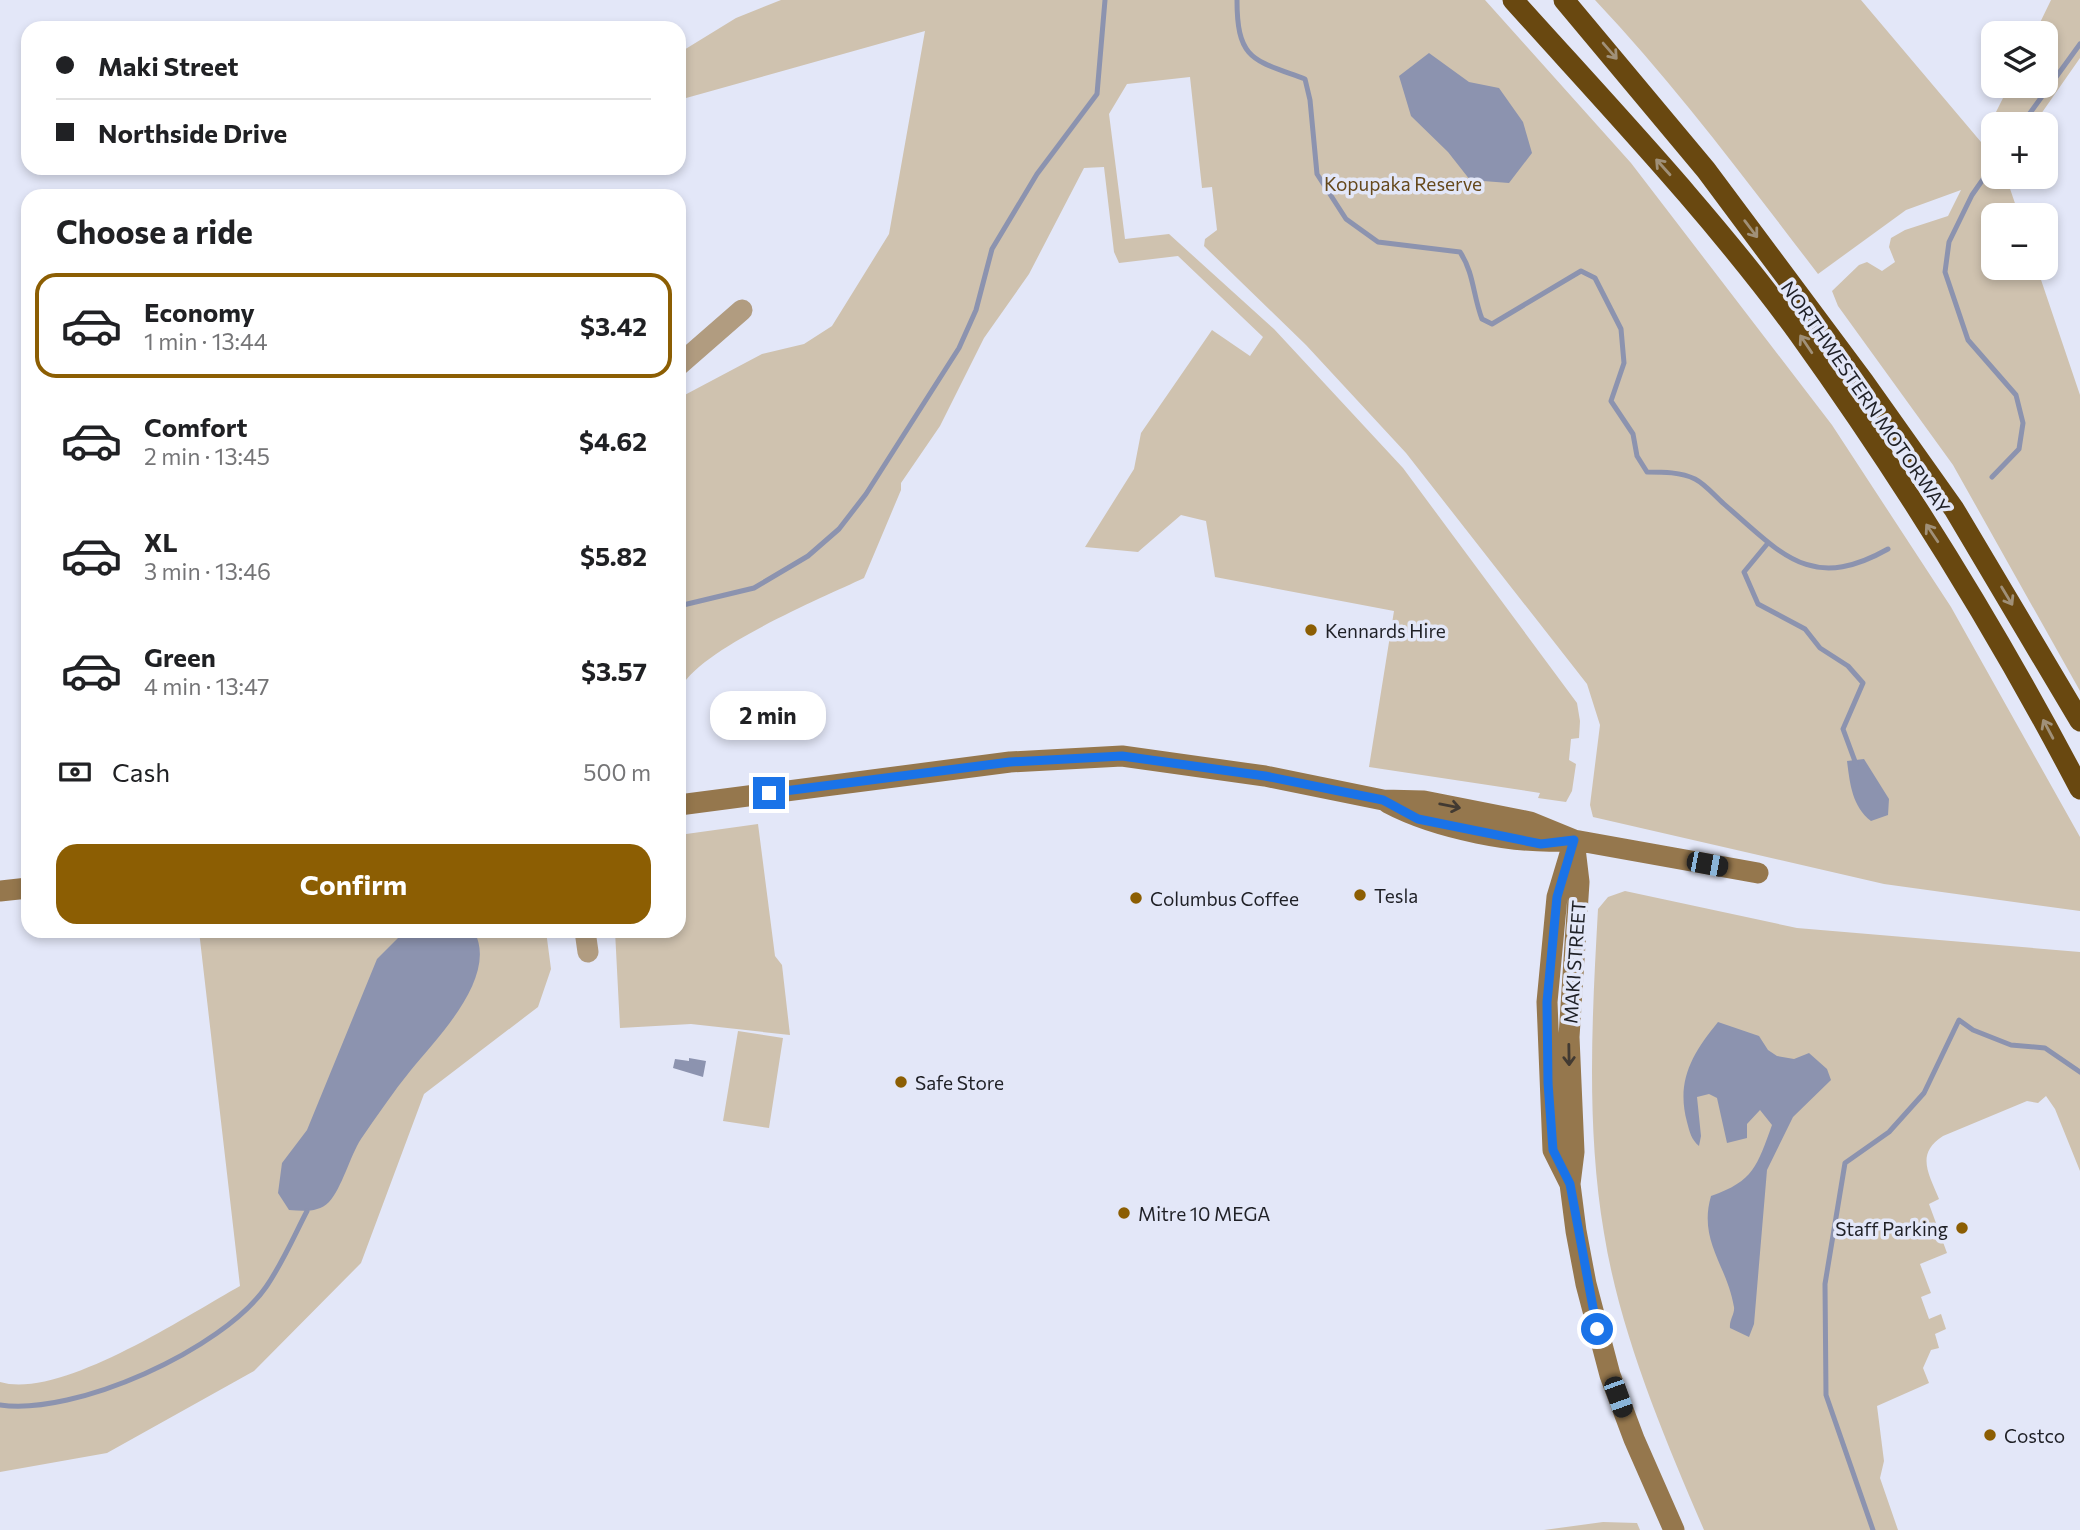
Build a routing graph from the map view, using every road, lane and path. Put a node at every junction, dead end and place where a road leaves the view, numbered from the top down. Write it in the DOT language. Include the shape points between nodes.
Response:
graph roads {
  1 [pos="1513,0"];
  2 [pos="1564,0"];
  3 [pos="742,310"];
  4 [pos="686,359"];
  5 [pos="2080,721"];
  6 [pos="2080,789"];
  7 [pos="686,804"];
  8 [pos="1574,840"];
  9 [pos="1758,873"];
  10 [pos="21,888"];
  11 [pos="0,891"];
  12 [pos="1674,1530"];
  6 -- 1 [label="highway, NORTHWESTERN MOTORWAY, one-way" via="1947,555 1799,334 1689,196"];
  2 -- 5 [label="highway, NORTHWESTERN MOTORWAY, one-way" via="1706,170 1879,404 1954,509"];
  3 -- 4 [label="street"];
  7 -- 8 [label="street" via="985,764 1088,755 1183,763 1383,800 1424,801 1530,822"];
  8 -- 9 [label="street"];
  8 -- 12 [label="street, MAKI STREET" via="1557,897 1547,1002 1553,1150 1570,1184 1586,1284 1607,1364"];
  10 -- 11 [label="street"];
}
